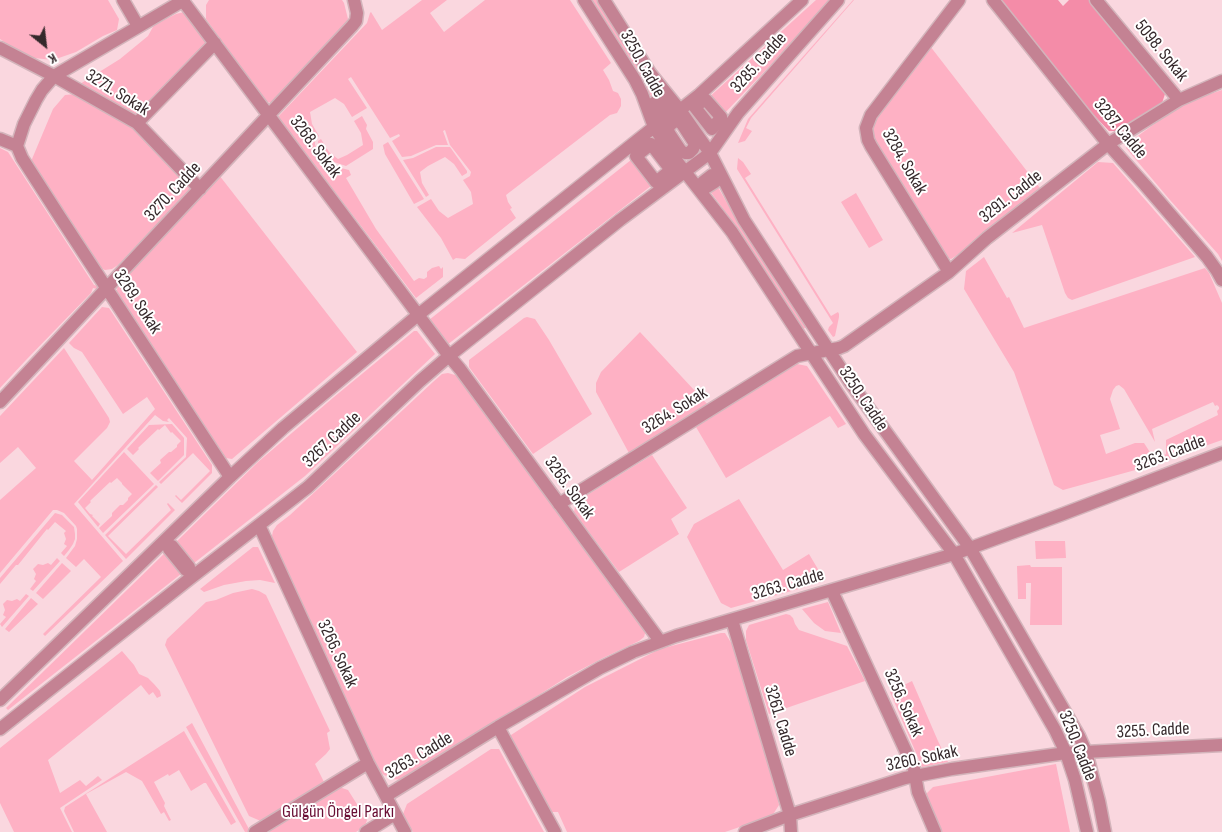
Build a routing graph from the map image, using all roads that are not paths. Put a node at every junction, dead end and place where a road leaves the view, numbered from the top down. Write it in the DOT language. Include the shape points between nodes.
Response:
graph roads {
  1 [pos="123,0"];
  2 [pos="184,0"];
  3 [pos="354,0"];
  4 [pos="584,0"];
  5 [pos="604,0"];
  6 [pos="802,0"];
  7 [pos="838,0"];
  8 [pos="959,0"];
  9 [pos="993,0"];
  10 [pos="1096,0"];
  11 [pos="138,26"];
  12 [pos="215,43"];
  13 [pos="0,48"];
  14 [pos="54,76"];
  15 [pos="1222,82"];
  16 [pos="1179,100"];
  17 [pos="680,110"];
  18 [pos="269,115"];
  19 [pos="137,123"];
  20 [pos="654,127"];
  21 [pos="0,139"];
  22 [pos="1108,144"];
  23 [pos="17,146"];
  24 [pos="710,153"];
  25 [pos="685,173"];
  26 [pos="200,189"];
  27 [pos="949,272"];
  28 [pos="1222,280"];
  29 [pos="107,288"];
  30 [pos="418,315"];
  31 [pos="829,350"];
  32 [pos="811,353"];
  33 [pos="449,356"];
  34 [pos="0,402"];
  35 [pos="1222,453"];
  36 [pos="230,477"];
  37 [pos="559,504"];
  38 [pos="259,525"];
  39 [pos="970,548"];
  40 [pos="954,554"];
  41 [pos="832,591"];
  42 [pos="732,620"];
  43 [pos="660,641"];
  44 [pos="0,700"];
  45 [pos="498,728"];
  46 [pos="0,729"];
  47 [pos="1222,745"];
  48 [pos="1086,752"];
  49 [pos="1066,753"];
  50 [pos="368,763"];
  51 [pos="916,776"];
  52 [pos="386,796"];
  53 [pos="395,814"];
  54 [pos="790,815"];
  55 [pos="255,832"];
  56 [pos="366,832"];
  57 [pos="405,832"];
  58 [pos="555,832"];
  59 [pos="745,832"];
  60 [pos="791,832"];
  61 [pos="934,832"];
  62 [pos="1087,832"];
  63 [pos="1106,832"];
  1 -- 11 [label="street"];
  2 -- 11 [label="street"];
  2 -- 12 [label="street, 3268. Sokak"];
  3 -- 18 [label="street, 3270. Cadde" via="356,21"];
  4 -- 20 [label="street, 3250. Cadde" via="635,80"];
  5 -- 17 [label="street, 3250. Cadde" via="650,73"];
  6 -- 17 [label="street, 3285. Cadde"];
  7 -- 24 [label="street, 3285. Cadde" via="738,113"];
  8 -- 27 [label="street, 3284. Sokak" via="871,115 866,128 871,146"];
  9 -- 22 [label="street, 3287. Cadde"];
  10 -- 16 [label="street, 5098. Sokak"];
  11 -- 14 [label="street"];
  12 -- 18 [label="street, 3268. Sokak"];
  12 -- 19 [label="street"];
  13 -- 14 [label="street, 3271. Sokak"];
  14 -- 19 [label="street, 3271. Sokak"];
  14 -- 23 [label="street" via="36,100"];
  15 -- 16 [label="street, 3291. Cadde"];
  16 -- 22 [label="street, 3291. Cadde"];
  17 -- 20 [label="street, 3285. Cadde"];
  17 -- 24 [label="street, 3250. Cadde"];
  18 -- 26 [label="street, 3270. Cadde"];
  18 -- 30 [label="street, 3268. Sokak"];
  19 -- 26 [label="street, 3271. Sokak"];
  20 -- 25 [label="street, 3250. Cadde"];
  20 -- 30 [label="street"];
  21 -- 23 [label="street"];
  22 -- 27 [label="street, 3291. Cadde" via="987,238"];
  22 -- 28 [label="street, 3287. Cadde" via="1206,257"];
  23 -- 29 [label="street, 3269. Sokak"];
  24 -- 25 [label="street, 3285. Cadde"];
  24 -- 31 [label="street, 3250. Cadde" via="744,220"];
  25 -- 32 [label="street, 3250. Cadde" via="732,232"];
  25 -- 33 [label="street, 3267. Cadde" via="620,220"];
  26 -- 29 [label="street, 3270. Cadde"];
  27 -- 31 [label="street, 3291. Cadde" via="844,346"];
  29 -- 34 [label="street, 3270. Cadde"];
  29 -- 36 [label="street, 3269. Sokak"];
  30 -- 33 [label="street, 3268. Sokak"];
  30 -- 36 [label="street" via="283,428"];
  31 -- 32 [label="street, 3264. Sokak"];
  31 -- 39 [label="street, 3250. Cadde"];
  32 -- 37 [label="street, 3264. Sokak" via="797,356"];
  32 -- 40 [label="street, 3250. Cadde" via="864,434"];
  33 -- 37 [label="street, 3265. Sokak"];
  33 -- 38 [label="street, 3267. Cadde" via="308,487"];
  35 -- 39 [label="street, 3263. Cadde"];
  36 -- 44 [label="street"];
  37 -- 43 [label="street, 3265. Sokak"];
  38 -- 46 [label="street, 3267. Cadde"];
  38 -- 50 [label="street, 3266. Sokak"];
  39 -- 40 [label="street, 3263. Cadde"];
  39 -- 48 [label="street, 3250. Cadde" via="1080,736"];
  40 -- 41 [label="street, 3263. Cadde"];
  40 -- 49 [label="street, 3250. Cadde"];
  41 -- 42 [label="street, 3263. Cadde"];
  41 -- 51 [label="street, 3256. Sokak"];
  42 -- 43 [label="street, 3263. Cadde"];
  42 -- 54 [label="street, 3261. Cadde"];
  43 -- 45 [label="street, 3263. Cadde" via="612,662"];
  45 -- 52 [label="street, 3263. Cadde"];
  45 -- 58 [label="street"];
  47 -- 48 [label="street, 3255. Cadde"];
  48 -- 49 [label="street, 3255. Cadde"];
  48 -- 63 [label="street, 3250. Cadde"];
  49 -- 51 [label="street, 3260. Sokak"];
  49 -- 62 [label="street, 3250. Cadde"];
  50 -- 52 [label="street, 3266. Sokak"];
  50 -- 55 [label="street, 3263. Cadde"];
  51 -- 54 [label="street, 3260. Sokak"];
  51 -- 61 [label="street, 3256. Sokak" via="918,792"];
  52 -- 53 [label="street, 3266. Sokak"];
  53 -- 56 [label="street"];
  53 -- 57 [label="street, 3266. Sokak"];
  54 -- 59 [label="street, 3260. Sokak"];
  54 -- 60 [label="street, 3261. Cadde"];
}
